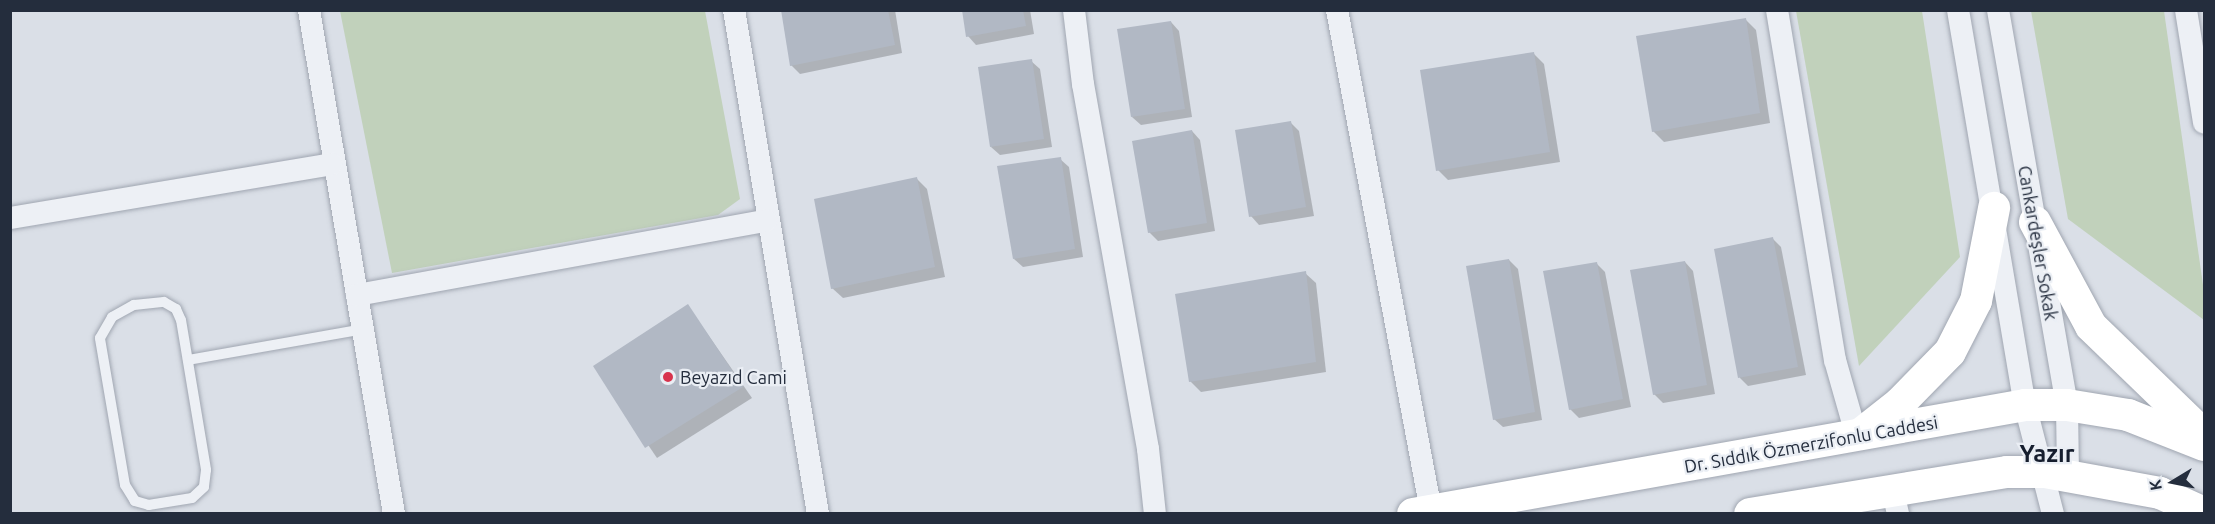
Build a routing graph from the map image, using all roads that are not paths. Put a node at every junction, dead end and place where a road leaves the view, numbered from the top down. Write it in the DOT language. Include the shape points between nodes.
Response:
graph roads {
  1 [pos="309,10"];
  2 [pos="734,10"];
  3 [pos="1074,10"];
  4 [pos="1337,10"];
  5 [pos="1777,10"];
  6 [pos="1958,10"];
  7 [pos="1998,10"];
  8 [pos="2186,10"];
  9 [pos="2205,123"];
  10 [pos="332,164"];
  11 [pos="1994,208"];
  12 [pos="10,218"];
  13 [pos="766,221"];
  14 [pos="2034,222"];
  15 [pos="357,295"];
  16 [pos="363,329"];
  17 [pos="188,360"];
  18 [pos="2025,405"];
  19 [pos="2067,405"];
  20 [pos="2205,435"];
  21 [pos="1857,437"];
  22 [pos="2205,445"];
  23 [pos="2056,474"];
  24 [pos="1895,503"];
  25 [pos="1422,512"];
  26 [pos="394,513"];
  27 [pos="818,513"];
  28 [pos="1155,513"];
  29 [pos="1750,513"];
  30 [pos="2053,513"];
  31 [pos="2205,513"];
  1 -- 10 [label="street"];
  2 -- 13 [label="street"];
  3 -- 28 [label="street" via="1083,84 1148,448"];
  4 -- 25 [label="street"];
  5 -- 21 [label="street" via="1835,360"];
  6 -- 11 [label="street, Cankardeşler Sokak"];
  7 -- 14 [label="street, Cankardeşler Sokak"];
  8 -- 9 [label="street"];
  10 -- 12 [label="street"];
  10 -- 15 [label="street"];
  11 -- 18 [label="street, Cankardeşler Sokak"];
  11 -- 21 [label="main road" via="1976,302 1950,352 1900,403"];
  13 -- 15 [label="street"];
  13 -- 27 [label="street"];
  14 -- 19 [label="street, Cankardeşler Sokak"];
  14 -- 20 [label="main road" via="2091,326"];
  15 -- 16 [label="street"];
  16 -- 17 [label="lane"];
  16 -- 26 [label="street"];
  17 -- 17 [label="lane" via="181,320 176,309 164,302 134,305 112,317 100,338 125,485 135,501 149,505 192,498 204,487 206,470"];
  18 -- 19 [label="main road, Dr. Sıddık Özmerzifonlu Caddesi"];
  18 -- 21 [label="main road, Dr. Sıddık Özmerzifonlu Caddesi"];
  18 -- 23 [label="street, Cankardeşler Sokak"];
  19 -- 22 [label="main road, Dr. Sıddık Özmerzifonlu Caddesi" via="2128,416"];
  19 -- 23 [label="street, Cankardeşler Sokak"];
  21 -- 25 [label="main road, Dr. Sıddık Özmerzifonlu Caddesi"];
  23 -- 24 [label="main road" via="2007,472"];
  23 -- 30 [label="street"];
  23 -- 31 [label="main road" via="2160,493"];
  24 -- 29 [label="main road"];
}
